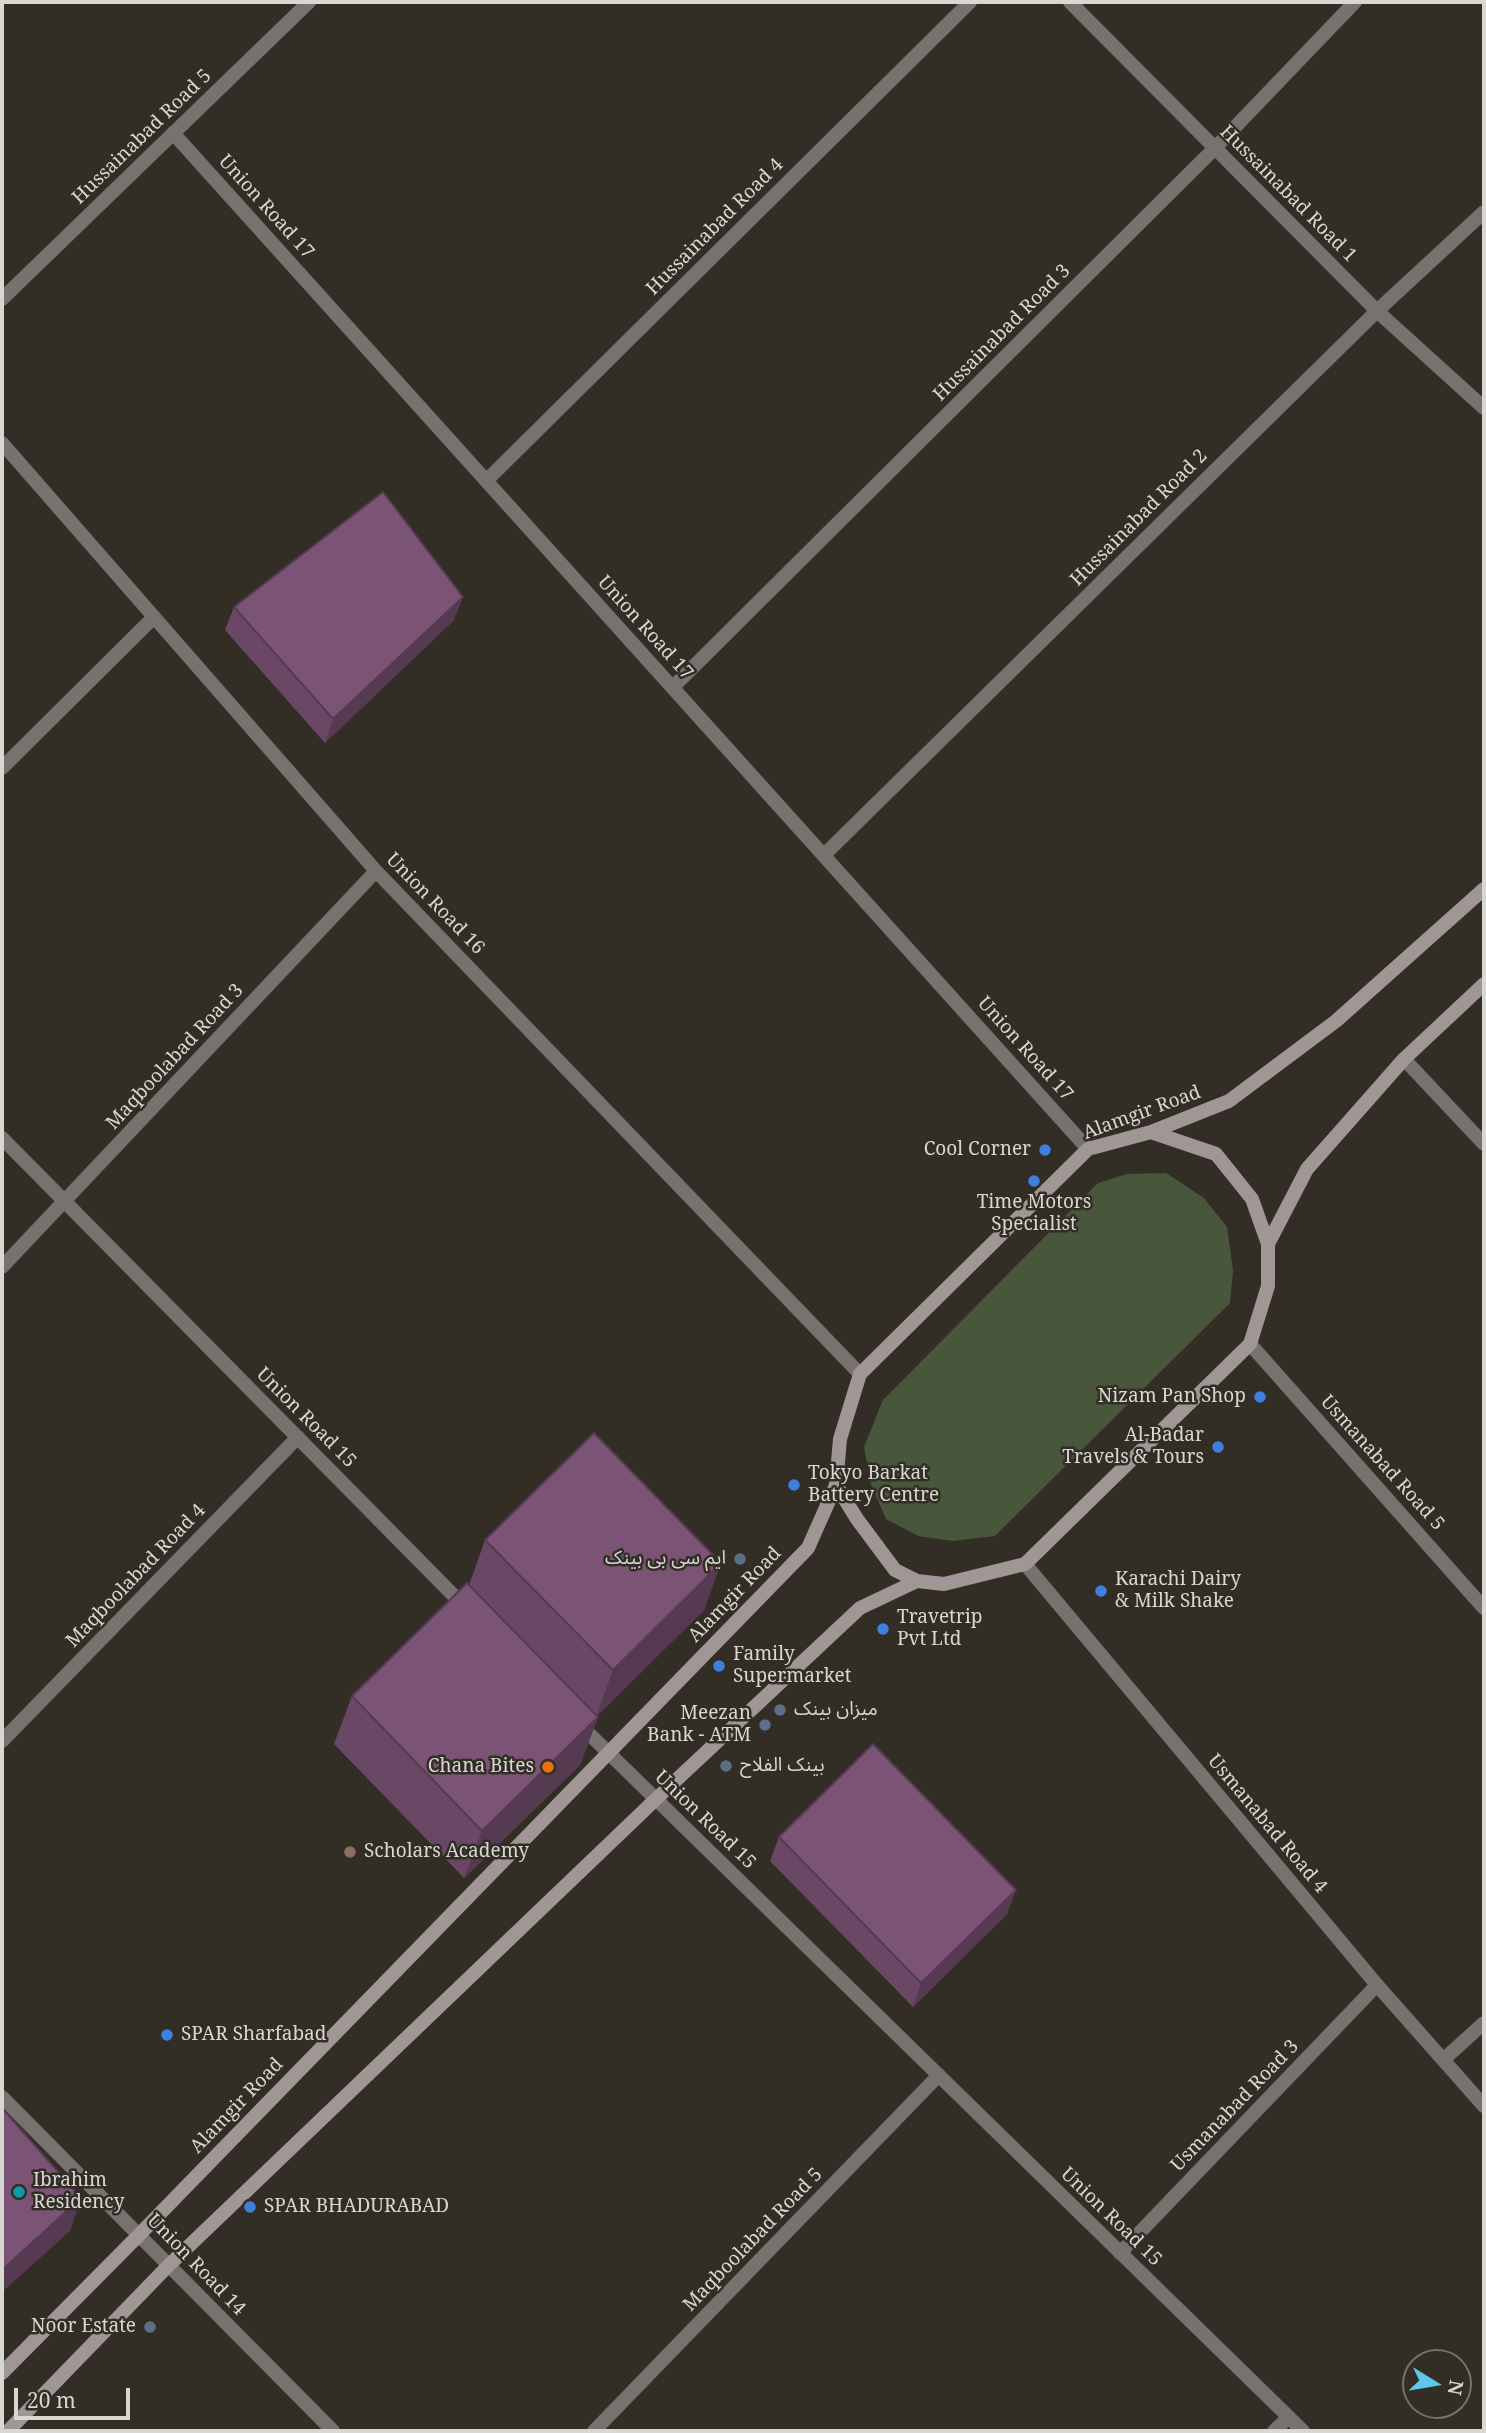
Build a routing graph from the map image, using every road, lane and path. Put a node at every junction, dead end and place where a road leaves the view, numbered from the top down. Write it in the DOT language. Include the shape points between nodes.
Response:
graph roads {
  1 [pos="309,2"];
  2 [pos="970,2"];
  3 [pos="1070,2"];
  4 [pos="1355,2"];
  5 [pos="173,133"];
  6 [pos="1215,148"];
  7 [pos="1484,212"];
  8 [pos="2,299"];
  9 [pos="1377,311"];
  10 [pos="1484,408"];
  11 [pos="2,443"];
  12 [pos="487,481"];
  13 [pos="154,617"];
  14 [pos="673,687"];
  15 [pos="2,768"];
  16 [pos="824,855"];
  17 [pos="376,871"];
  18 [pos="1484,889"];
  19 [pos="1484,984"];
  20 [pos="1404,1059"];
  21 [pos="1151,1132"];
  22 [pos="2,1138"];
  23 [pos="1484,1144"];
  24 [pos="1088,1149"];
  25 [pos="65,1202"];
  26 [pos="1268,1244"];
  27 [pos="2,1268"];
  28 [pos="1250,1344"];
  29 [pos="860,1374"];
  30 [pos="298,1437"];
  31 [pos="836,1485"];
  32 [pos="1025,1564"];
  33 [pos="917,1581"];
  34 [pos="1484,1608"];
  35 [pos="472,1615"];
  36 [pos="569,1713"];
  37 [pos="2,1741"];
  38 [pos="608,1753"];
  39 [pos="656,1799"];
  40 [pos="1377,1985"];
  41 [pos="1484,2023"];
  42 [pos="1443,2060"];
  43 [pos="939,2075"];
  44 [pos="2,2097"];
  45 [pos="1484,2106"];
  46 [pos="139,2235"];
  47 [pos="1120,2253"];
  48 [pos="169,2266"];
  49 [pos="2,2373"];
  50 [pos="1289,2417"];
  51 [pos="8,2431"];
  52 [pos="333,2431"];
  53 [pos="594,2431"];
  54 [pos="1274,2431"];
  55 [pos="1303,2431"];
  1 -- 5 [label="street, Hussainabad Road 5"];
  2 -- 12 [label="street, Hussainabad Road 4"];
  3 -- 6 [label="street, Hussainabad Road 1"];
  4 -- 6 [label="street, Hussainabad Road 3"];
  5 -- 8 [label="street, Hussainabad Road 5"];
  5 -- 12 [label="street, Union Road 17"];
  6 -- 9 [label="street, Hussainabad Road 1"];
  6 -- 14 [label="street, Hussainabad Road 3"];
  7 -- 9 [label="street, Hussainabad Road 2"];
  9 -- 10 [label="street, Hussainabad Road 1"];
  9 -- 16 [label="street, Hussainabad Road 2"];
  11 -- 13 [label="street, Union Road 16"];
  12 -- 14 [label="street, Union Road 17"];
  13 -- 15 [label="street"];
  13 -- 17 [label="street, Union Road 16"];
  14 -- 16 [label="street, Union Road 17"];
  16 -- 24 [label="street, Union Road 17"];
  17 -- 25 [label="street, Maqboolabad Road 3"];
  17 -- 29 [label="street, Union Road 16"];
  18 -- 21 [label="street, Alamgir Road" via="1336,1021 1229,1101"];
  19 -- 20 [label="street"];
  20 -- 23 [label="street"];
  20 -- 26 [label="street" via="1307,1169"];
  21 -- 24 [label="street, Alamgir Road"];
  21 -- 26 [label="street" via="1216,1154 1252,1199"];
  22 -- 25 [label="street, Union Road 15"];
  24 -- 29 [label="street, Alamgir Road"];
  25 -- 27 [label="street, Maqboolabad Road 3"];
  25 -- 30 [label="street, Union Road 15"];
  26 -- 28 [label="street" via="1268,1286"];
  28 -- 32 [label="street"];
  28 -- 34 [label="street, Usmanabad Road 5"];
  29 -- 31 [label="street, Alamgir Road" via="840,1439"];
  30 -- 35 [label="street, Union Road 15"];
  30 -- 37 [label="street, Maqboolabad Road 4"];
  31 -- 33 [label="street" via="895,1570"];
  31 -- 38 [label="street, Alamgir Road" via="808,1548"];
  32 -- 33 [label="street" via="944,1584"];
  32 -- 40 [label="street, Usmanabad Road 4"];
  33 -- 39 [label="street" via="860,1608"];
  36 -- 38 [label="street, Union Road 15"];
  38 -- 39 [label="street, Union Road 15"];
  38 -- 46 [label="street, Alamgir Road"];
  39 -- 43 [label="street, Union Road 15"];
  39 -- 48 [label="street"];
  40 -- 42 [label="street, Usmanabad Road 4"];
  40 -- 47 [label="street, Usmanabad Road 3"];
  41 -- 42 [label="street"];
  42 -- 45 [label="street, Usmanabad Road 4"];
  43 -- 47 [label="street, Union Road 15"];
  43 -- 53 [label="street, Maqboolabad Road 5"];
  44 -- 46 [label="street, Union Road 14"];
  46 -- 48 [label="street, Union Road 14"];
  46 -- 49 [label="street, Alamgir Road"];
  47 -- 50 [label="street, Union Road 15"];
  48 -- 51 [label="street"];
  48 -- 52 [label="street, Union Road 14"];
  50 -- 54 [label="street"];
  50 -- 55 [label="street, Union Road 15"];
}
